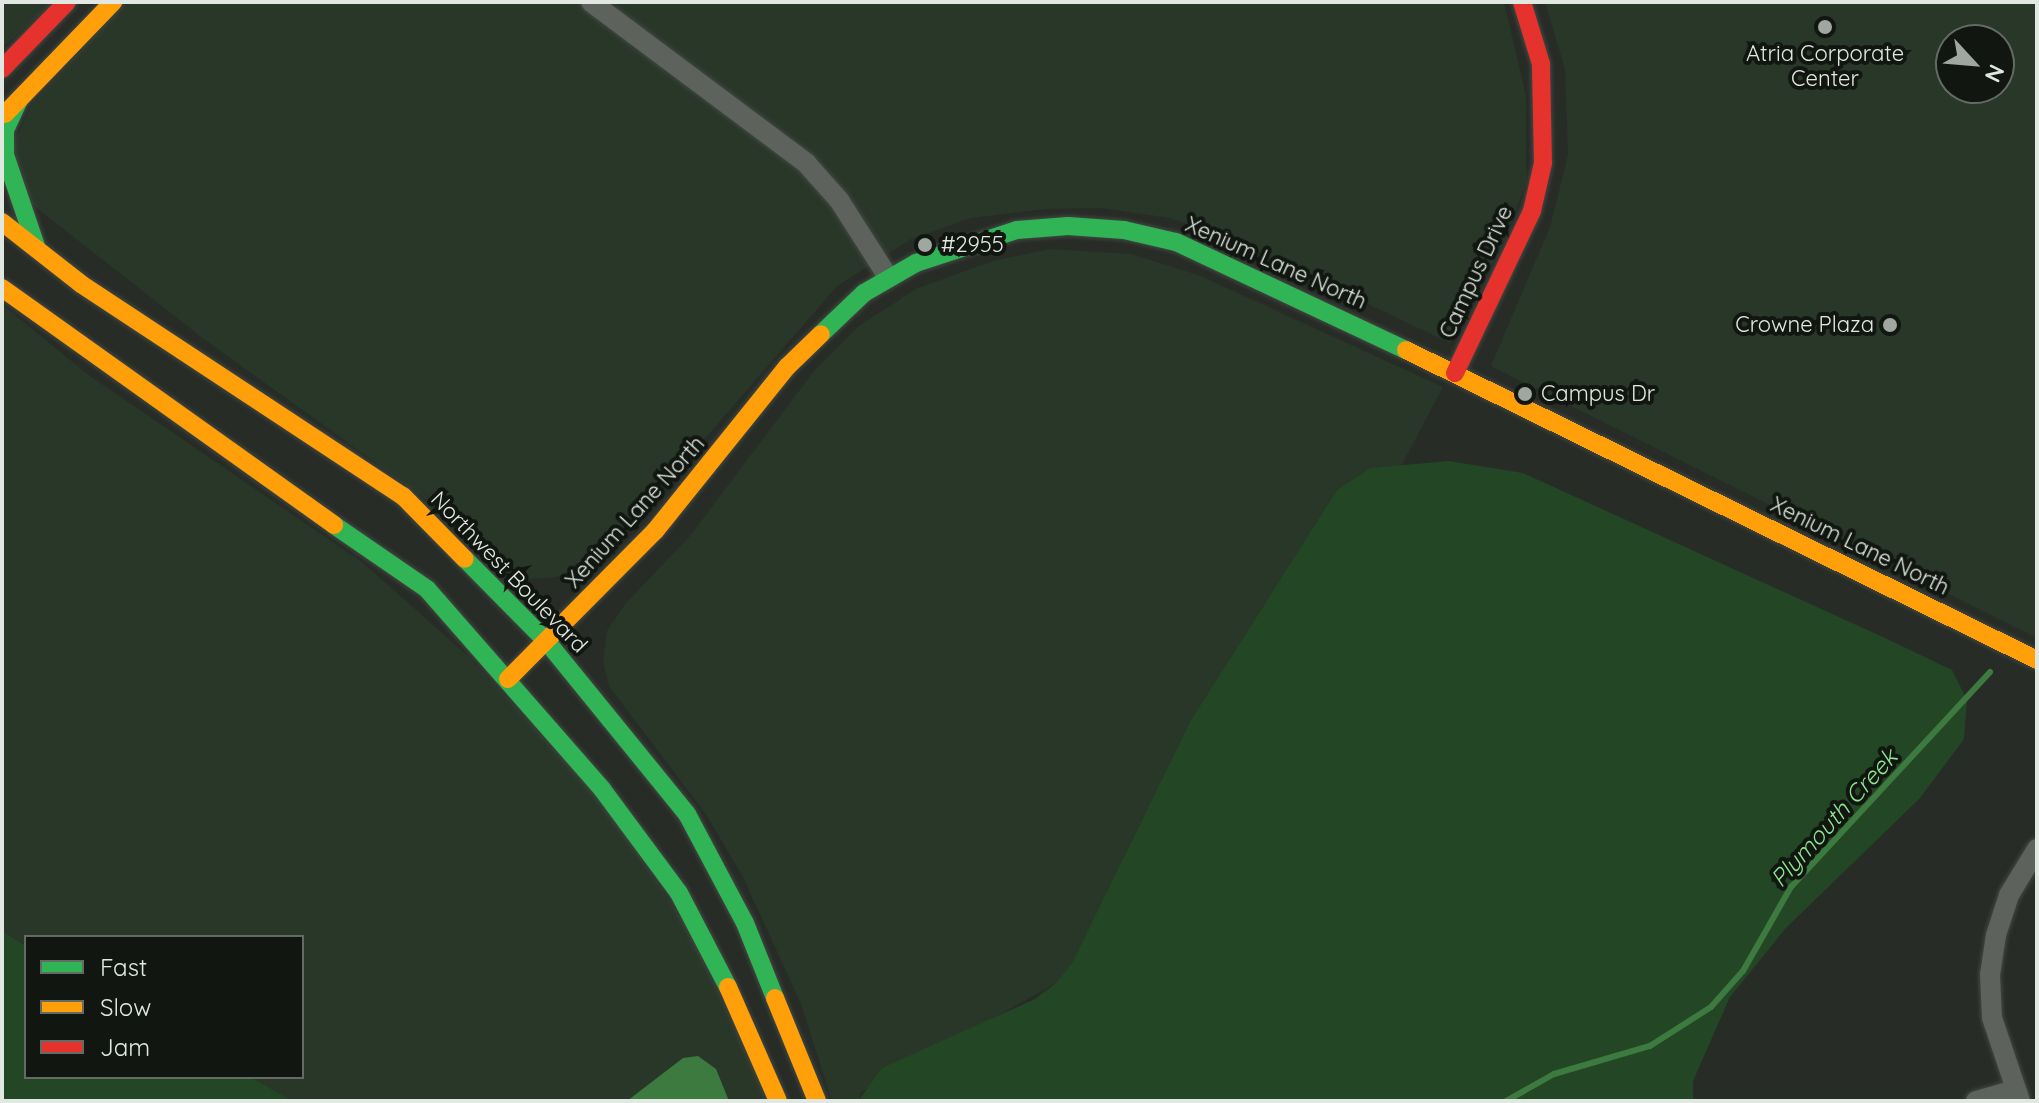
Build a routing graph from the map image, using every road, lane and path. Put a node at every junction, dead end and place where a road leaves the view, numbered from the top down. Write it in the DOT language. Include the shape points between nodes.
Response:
graph roads {
  1 [pos="67,2"];
  2 [pos="113,2"];
  3 [pos="591,2"];
  4 [pos="1522,2"];
  5 [pos="2,69"];
  6 [pos="19,100"];
  7 [pos="2,117"];
  8 [pos="2,222"];
  9 [pos="38,251"];
  10 [pos="888,277"];
  11 [pos="2,288"];
  12 [pos="1455,373"];
  13 [pos="548,643"];
  14 [pos="2037,660"];
  15 [pos="508,679"];
  16 [pos="2037,849"];
  17 [pos="2017,1095"];
  18 [pos="778,1101"];
  19 [pos="817,1101"];
  20 [pos="1976,1101"];
  1 -- 5 [label="main road"];
  2 -- 6 [label="main road"];
  3 -- 10 [label="street" via="806,163 839,200"];
  4 -- 12 [label="main road, Campus Drive" via="1541,64 1543,163 1528,222"];
  6 -- 7 [label="main road"];
  6 -- 9 [label="main road" via="5,130 5,155"];
  8 -- 9 [label="main road, Northwest Boulevard"];
  9 -- 13 [label="main road, Northwest Boulevard" via="403,496"];
  10 -- 12 [label="main road, Xenium Lane North" via="967,243 1017,230 1124,230 1227,262"];
  10 -- 13 [label="main road, Xenium Lane North" via="821,330 655,531"];
  11 -- 15 [label="main road" via="43,322 427,589"];
  12 -- 14 [label="main road, Xenium Lane North"];
  13 -- 15 [label="main road, Xenium Lane North"];
  13 -- 19 [label="main road, Northwest Boulevard" via="687,814 756,948"];
  15 -- 18 [label="main road" via="602,789 679,893 742,1014"];
  16 -- 17 [label="street" via="2009,895 1990,975 1992,1018"];
  17 -- 20 [label="street"];
}
